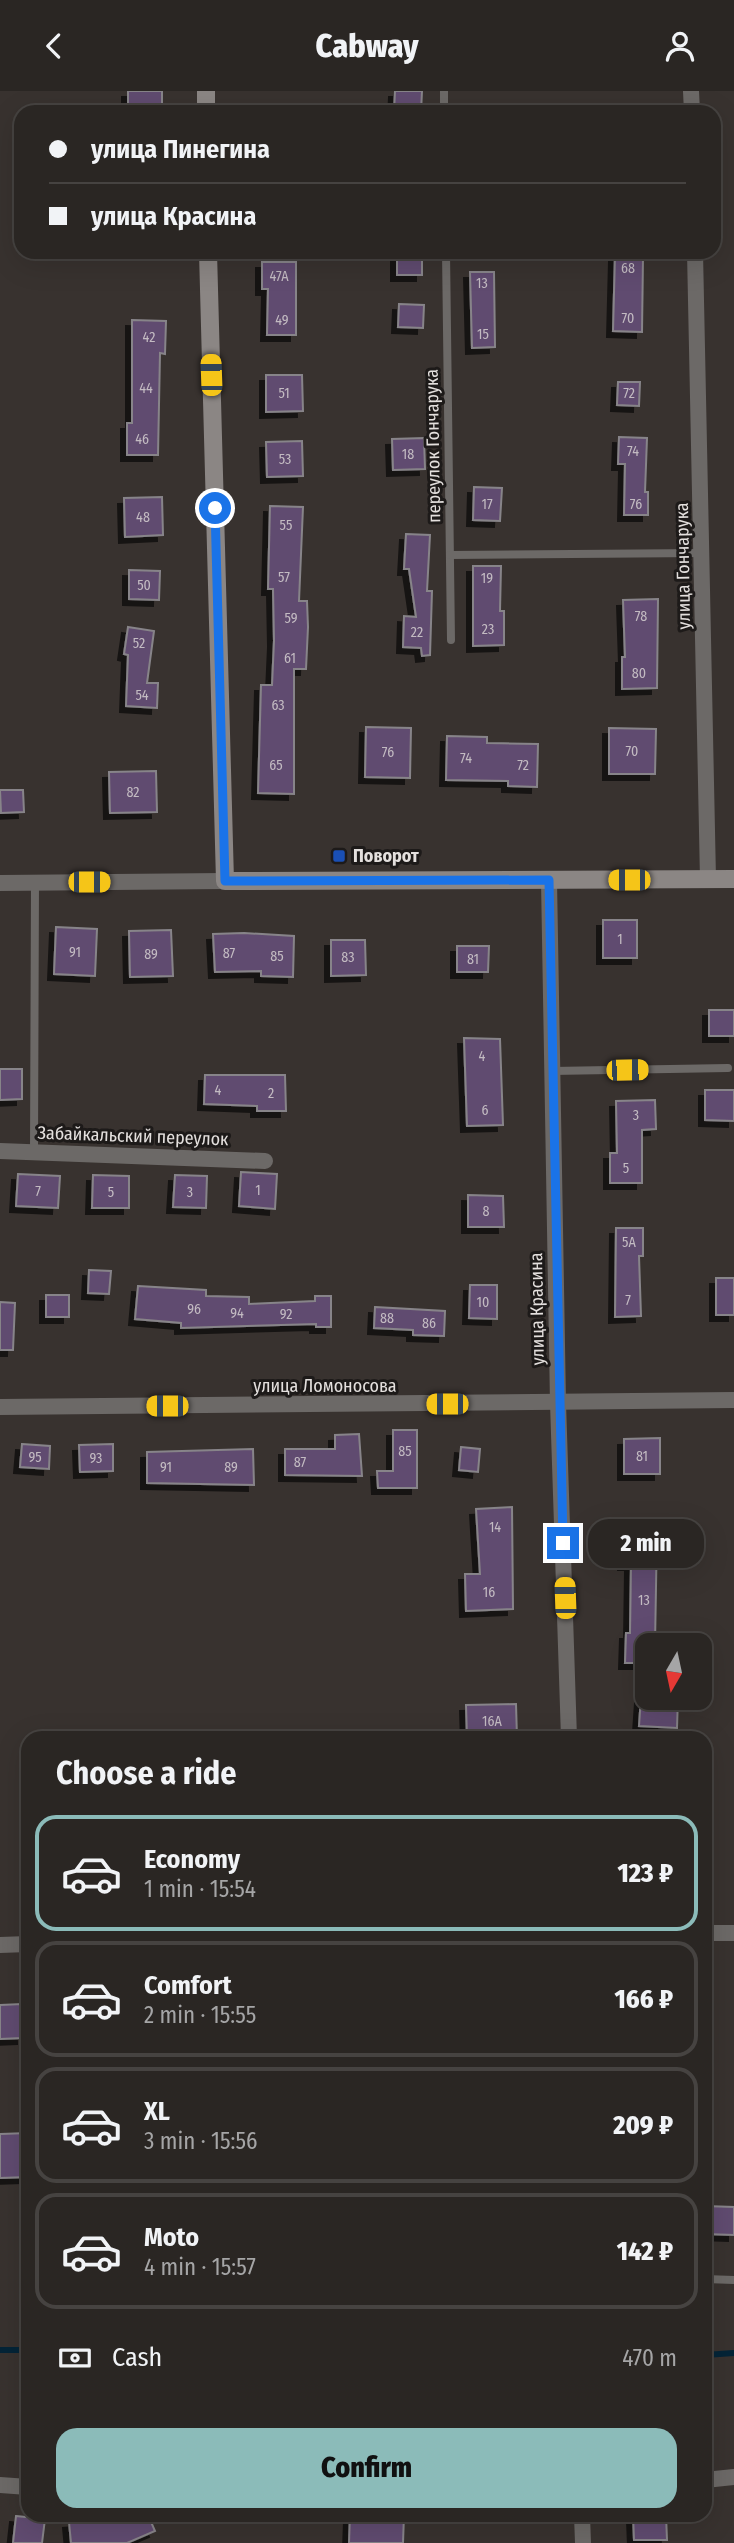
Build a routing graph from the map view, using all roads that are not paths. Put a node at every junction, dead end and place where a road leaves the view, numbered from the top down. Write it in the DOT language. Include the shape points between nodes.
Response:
graph roads {
  1 [pos="208,259"];
  2 [pos="446,259"];
  3 [pos="695,259"];
  4 [pos="702,553"];
  5 [pos="450,555"];
  6 [pos="451,640"];
  7 [pos="708,879"];
  8 [pos="734,879"];
  9 [pos="549,880"];
  10 [pos="225,881"];
  11 [pos="0,883"];
  12 [pos="35,883"];
  13 [pos="728,1068"];
  14 [pos="552,1071"];
  15 [pos="34,1150"];
  16 [pos="0,1151"];
  17 [pos="265,1161"];
  18 [pos="734,1400"];
  19 [pos="558,1403"];
  20 [pos="0,1407"];
  21 [pos="569,1731"];
  22 [pos="712,1933"];
  23 [pos="734,1933"];
  24 [pos="21,1944"];
  25 [pos="0,1945"];
  26 [pos="712,2279"];
  27 [pos="734,2280"];
  28 [pos="734,2477"];
  29 [pos="712,2479"];
  30 [pos="0,2485"];
  31 [pos="21,2486"];
  32 [pos="582,2522"];
  33 [pos="583,2543"];
  1 -- 10 [label="street"];
  2 -- 5 [label="lane, переулок Гончарука"];
  3 -- 4 [label="street, улица Гончарука"];
  4 -- 5 [label="lane"];
  4 -- 7 [label="street, улица Гончарука"];
  5 -- 6 [label="lane, переулок Гончарука"];
  7 -- 8 [label="street"];
  7 -- 9 [label="street"];
  9 -- 10 [label="street"];
  9 -- 14 [label="street, улица Красина"];
  10 -- 12 [label="street"];
  11 -- 12 [label="street"];
  12 -- 15 [label="lane"];
  13 -- 14 [label="lane"];
  14 -- 19 [label="street, улица Красина"];
  15 -- 16 [label="street, Забайкальский переулок"];
  15 -- 17 [label="street, Забайкальский переулок"];
  18 -- 19 [label="street, улица Ломоносова"];
  19 -- 20 [label="street, улица Ломоносова"];
  19 -- 21 [label="street, улица Красина"];
  22 -- 23 [label="street"];
  24 -- 25 [label="street"];
  26 -- 27 [label="lane"];
  28 -- 29 [label="street"];
  30 -- 31 [label="street"];
  32 -- 33 [label="street"];
}
